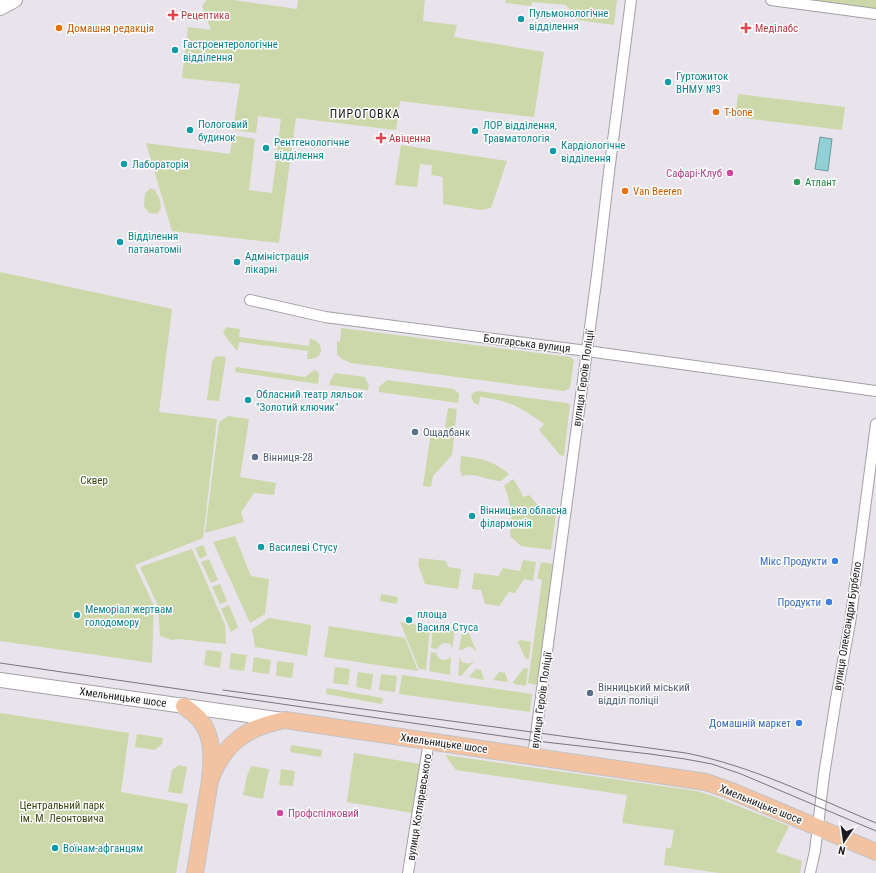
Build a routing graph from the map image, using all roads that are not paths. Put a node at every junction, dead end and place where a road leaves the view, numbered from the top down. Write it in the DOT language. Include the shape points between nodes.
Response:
graph roads {
  1 [pos="15,0"];
  2 [pos="631,0"];
  3 [pos="772,0"];
  4 [pos="0,8"];
  5 [pos="876,14"];
  6 [pos="250,300"];
  7 [pos="587,351"];
  8 [pos="876,391"];
  9 [pos="876,424"];
  10 [pos="0,680"];
  11 [pos="184,706"];
  12 [pos="285,720"];
  13 [pos="429,741"];
  14 [pos="534,756"];
  15 [pos="210,780"];
  16 [pos="818,828"];
  17 [pos="876,852"];
  18 [pos="195,873"];
  19 [pos="408,873"];
  20 [pos="810,873"];
  1 -- 4 [label="main road"];
  2 -- 7 [label="street, вулиця Героїв Поліції"];
  3 -- 5 [label="street"];
  6 -- 7 [label="street, Болгарська вулиця" via="324,317"];
  7 -- 8 [label="street, Болгарська вулиця"];
  7 -- 14 [label="street, вулиця Героїв Поліції"];
  9 -- 16 [label="street, вулиця Олександри Бурбело" via="851,618 824,775"];
  10 -- 11 [label="main road, Хмельницьке шосе"];
  11 -- 12 [label="main road, Хмельницьке шосе"];
  11 -- 15 [label="main road" via="200,720 210,738"];
  12 -- 13 [label="main road, Хмельницьке шосе"];
  12 -- 15 [label="main road" via="257,727 232,743 219,760"];
  13 -- 14 [label="main road, Хмельницьке шосе"];
  13 -- 19 [label="street, вулиця Котляревського"];
  14 -- 16 [label="main road, Хмельницьке шосе" via="706,782"];
  15 -- 18 [label="main road"];
  16 -- 17 [label="main road, Хмельницьке шосе"];
  16 -- 20 [label="street, вулиця Олександри Бурбело"];
}
